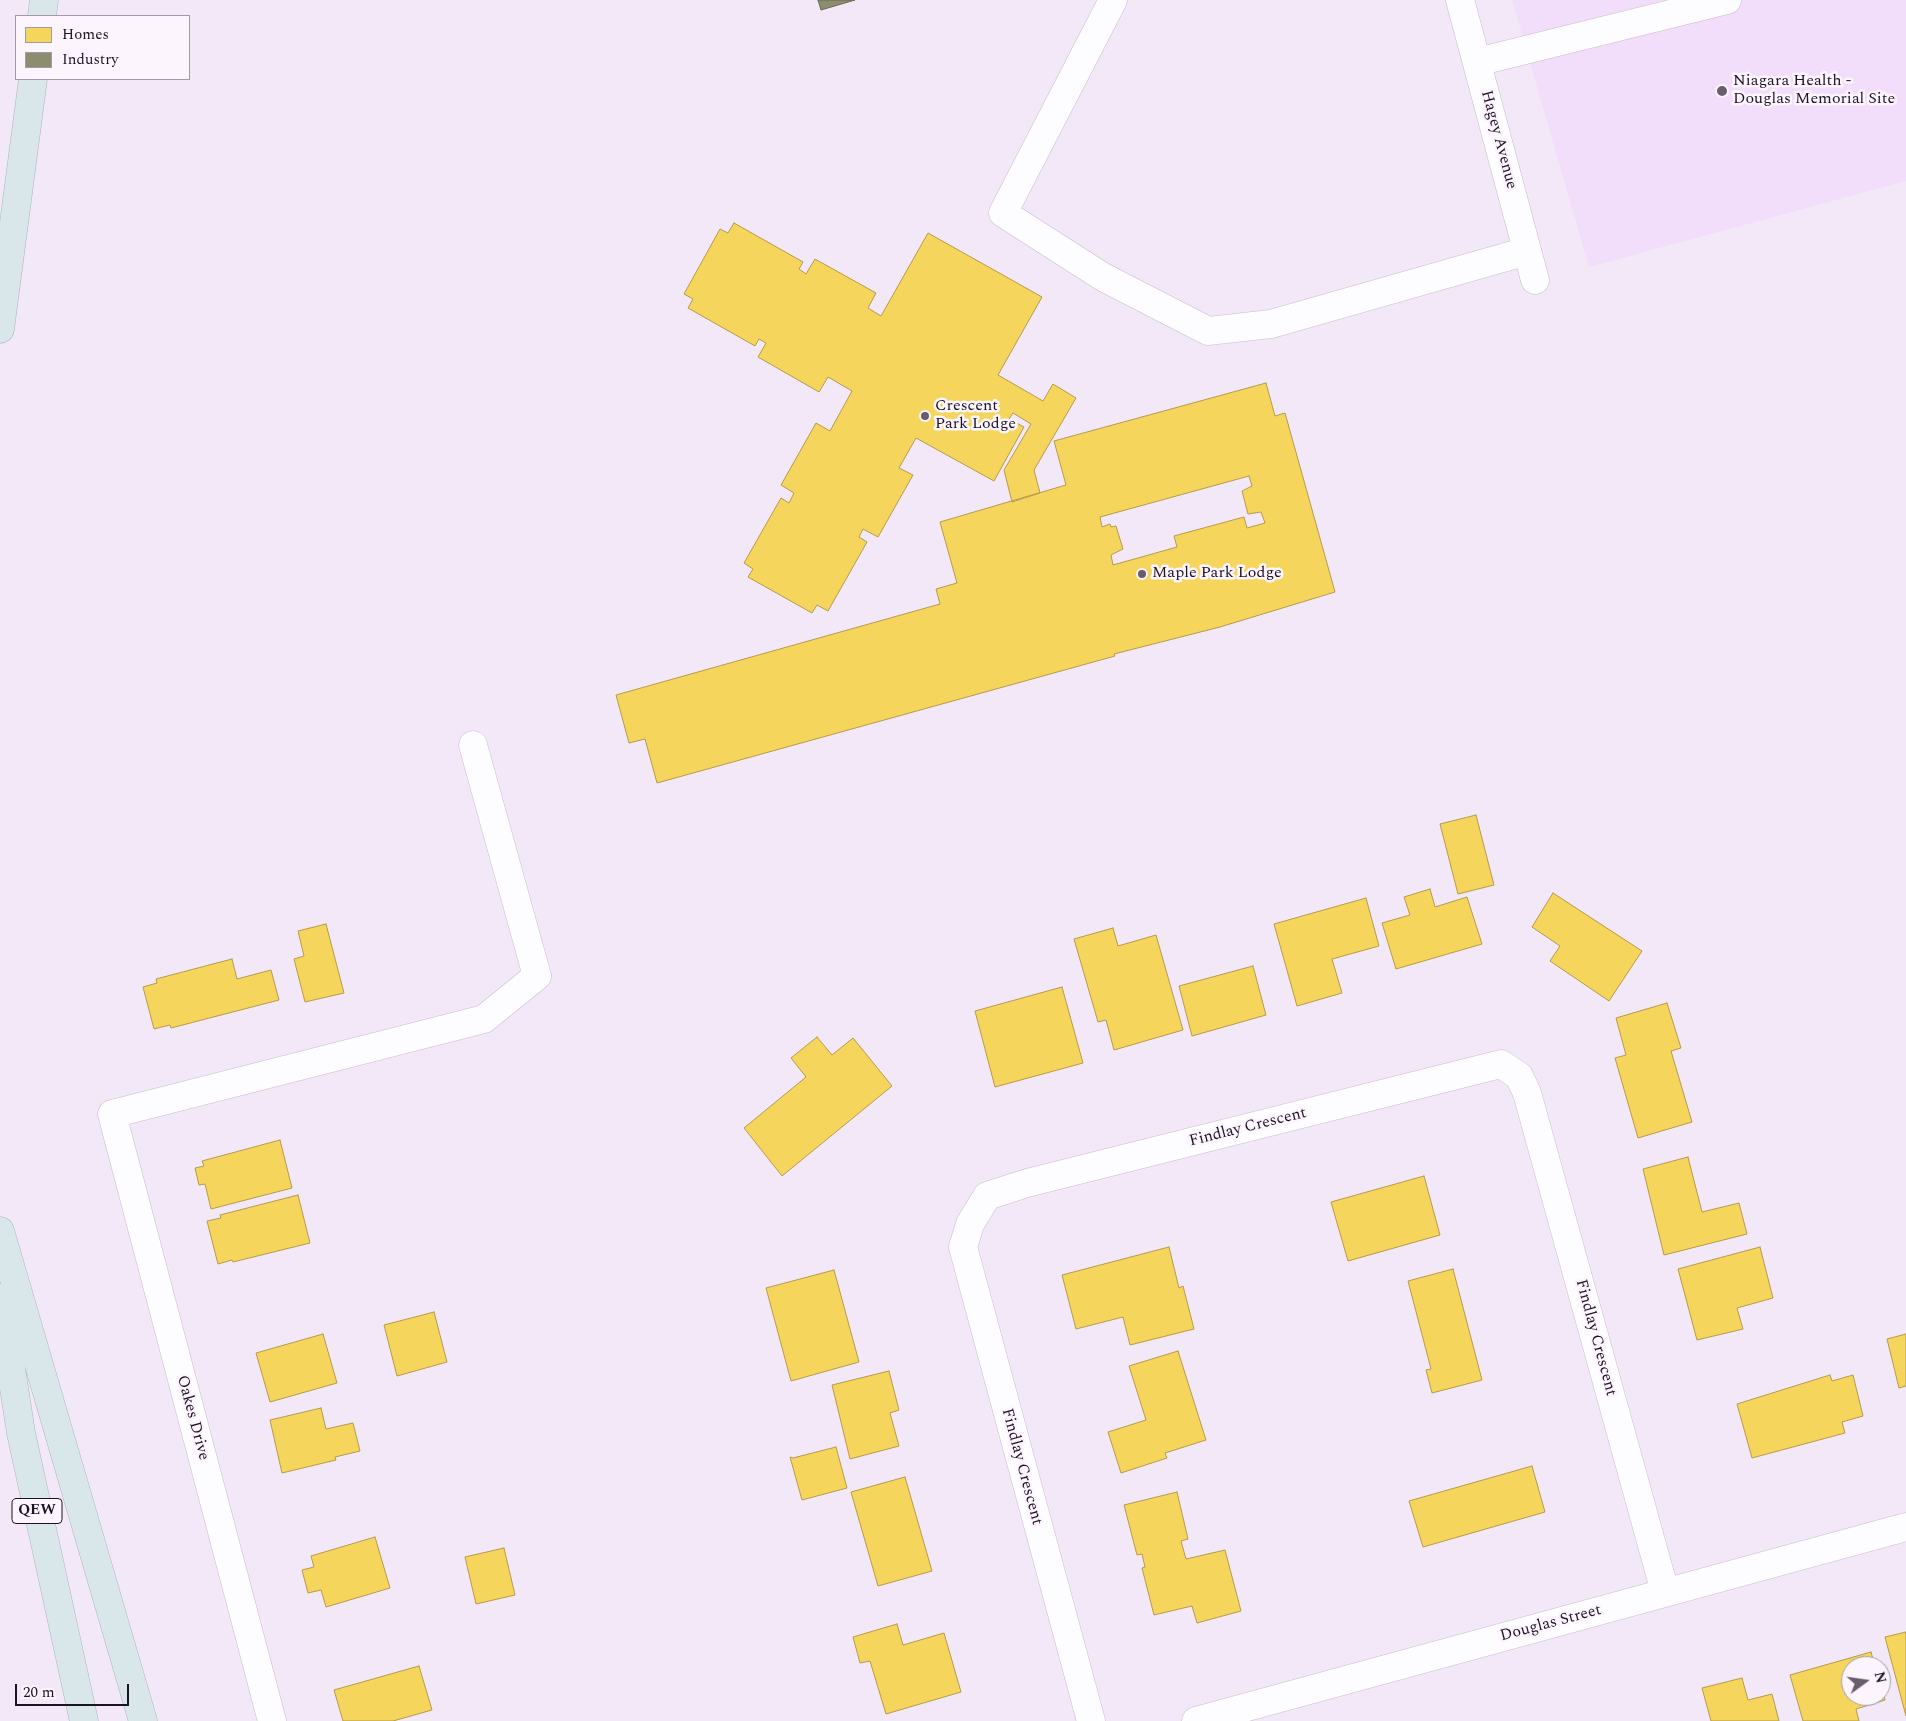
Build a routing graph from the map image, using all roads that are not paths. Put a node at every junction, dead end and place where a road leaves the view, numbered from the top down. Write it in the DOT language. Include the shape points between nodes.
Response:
graph roads {
  1 [pos="44,0"];
  2 [pos="1113,0"];
  3 [pos="1460,0"];
  4 [pos="1727,0"];
  5 [pos="42,15"];
  6 [pos="1477,62"];
  7 [pos="33,80"];
  8 [pos="1527,251"];
  9 [pos="1535,280"];
  10 [pos="0,329"];
  11 [pos="473,744"];
  12 [pos="0,1230"];
  13 [pos="0,1298"];
  14 [pos="1906,1527"];
  15 [pos="1665,1592"];
  16 [pos="84,1721"];
  17 [pos="143,1721"];
  18 [pos="272,1721"];
  19 [pos="1091,1721"];
  20 [pos="1196,1721"];
  1 -- 5 [label="highway"];
  2 -- 8 [label="street" via="1003,213 1103,277 1208,331 1271,324"];
  3 -- 6 [label="street, Hagey Avenue"];
  4 -- 6 [label="street"];
  6 -- 8 [label="street, Hagey Avenue"];
  7 -- 10 [label="highway"];
  8 -- 9 [label="street, Hagey Avenue"];
  11 -- 18 [label="street, Oakes Drive" via="538,976 484,1018 112,1114"];
  12 -- 17 [label="highway"];
  13 -- 16 [label="highway, QEW" via="20,1433"];
  14 -- 15 [label="street, Douglas Street"];
  15 -- 19 [label="street, Findlay Crescent" via="1528,1093 1519,1076 1501,1064 1026,1183 987,1196 982,1203 970,1224 963,1247"];
  15 -- 20 [label="street, Douglas Street"];
}
